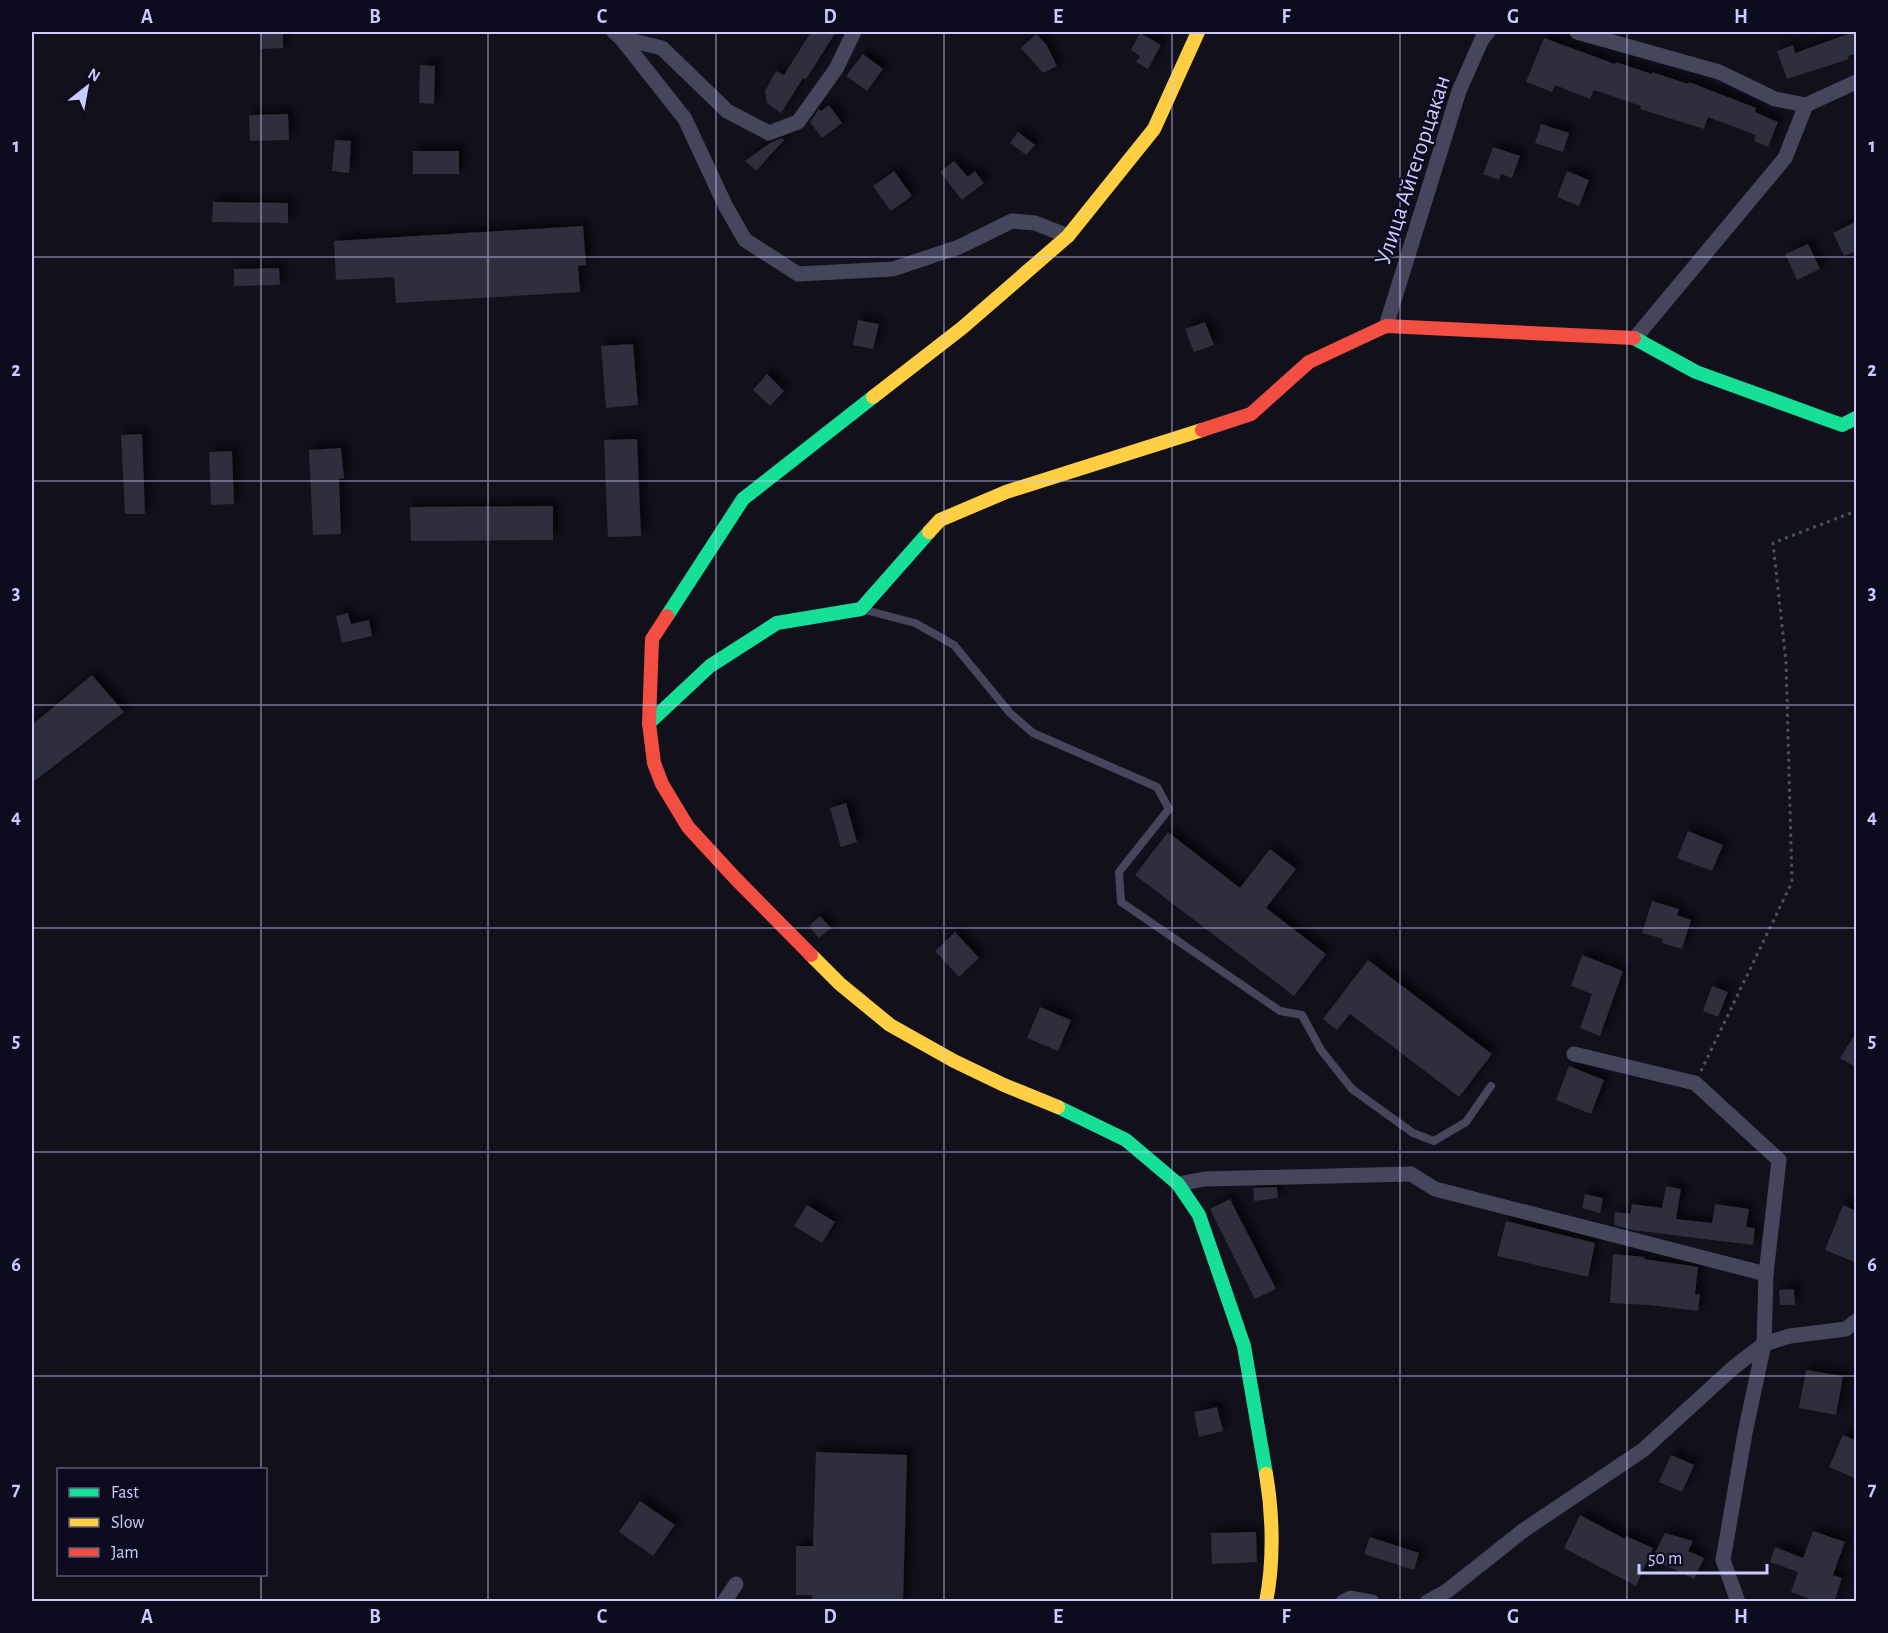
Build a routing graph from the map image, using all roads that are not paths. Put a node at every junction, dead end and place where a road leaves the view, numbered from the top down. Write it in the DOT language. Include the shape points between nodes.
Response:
graph roads {
  1 [pos="854,32"];
  2 [pos="1198,32"];
  3 [pos="1488,32"];
  4 [pos="1576,32"];
  5 [pos="618,35"];
  6 [pos="1857,82"];
  7 [pos="1806,105"];
  8 [pos="1068,236"];
  9 [pos="1386,326"];
  10 [pos="1635,338"];
  11 [pos="1857,418"];
  12 [pos="861,609"];
  13 [pos="649,723"];
  14 [pos="1574,1054"];
  15 [pos="1491,1086"];
  16 [pos="1178,1184"];
  17 [pos="1766,1274"];
  18 [pos="1857,1321"];
  19 [pos="1764,1344"];
  20 [pos="736,1584"];
  21 [pos="724,1602"];
  22 [pos="1266,1602"];
  23 [pos="1343,1602"];
  24 [pos="1372,1602"];
  25 [pos="1427,1602"];
  26 [pos="1738,1602"];
  1 -- 5 [label="street" via="836,69 798,122 769,133 727,111 662,48"];
  2 -- 8 [label="street" via="1154,129"];
  3 -- 9 [label="street, Улица Айгегорцакан" via="1459,91"];
  4 -- 7 [label="street" via="1719,72 1775,99"];
  5 -- 8 [label="street" via="685,119 745,240 798,274 893,269 959,247 1012,221 1035,223"];
  6 -- 7 [label="street"];
  7 -- 10 [label="street" via="1785,158"];
  8 -- 13 [label="street" via="962,328 743,499 652,639"];
  9 -- 10 [label="street"];
  9 -- 12 [label="street" via="1310,362 1251,414 1006,492 940,520"];
  10 -- 11 [label="street" via="1696,372 1842,425"];
  12 -- 13 [label="street" via="777,623 710,666"];
  12 -- 15 [label="lane" via="915,622 954,645 1010,713 1032,732 1158,788 1169,809 1119,872 1121,902 1280,1011 1302,1015 1321,1050 1352,1089 1413,1133 1434,1142 1466,1122"];
  13 -- 16 [label="street" via="654,763 688,827 840,984 890,1025 954,1061 1126,1140"];
  14 -- 17 [label="street" via="1695,1083 1779,1160"];
  16 -- 17 [label="street" via="1205,1179 1411,1174 1435,1189"];
  16 -- 22 [label="street" via="1199,1215 1244,1346 1268,1487"];
  17 -- 19 [label="street"];
  18 -- 19 [label="street" via="1846,1329 1790,1336"];
  19 -- 25 [label="street" via="1643,1450 1524,1530 1447,1591"];
  19 -- 26 [label="street" via="1723,1560"];
  20 -- 21 [label="street"];
  23 -- 24 [label="street" via="1351,1598"];
}
